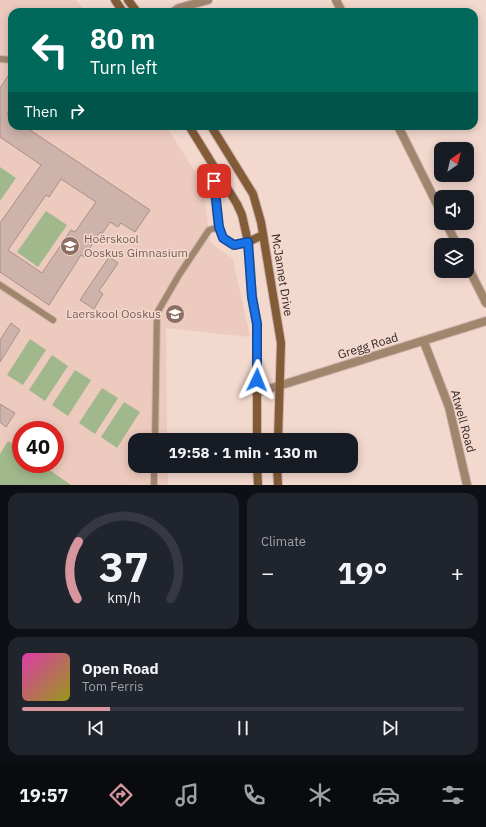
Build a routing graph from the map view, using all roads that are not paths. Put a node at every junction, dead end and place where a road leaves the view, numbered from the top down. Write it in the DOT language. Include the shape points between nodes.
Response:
graph roads {
  1 [pos="208,0"];
  2 [pos="179,8"];
  3 [pos="191,130"];
  4 [pos="213,130"];
  5 [pos="400,130"];
  6 [pos="214,168"];
  7 [pos="434,198"];
  8 [pos="219,227"];
  9 [pos="263,235"];
  10 [pos="248,242"];
  11 [pos="474,278"];
  12 [pos="0,285"];
  13 [pos="486,303"];
  14 [pos="53,320"];
  15 [pos="486,321"];
  16 [pos="424,342"];
  17 [pos="281,384"];
  18 [pos="256,393"];
  19 [pos="155,433"];
  20 [pos="257,433"];
  21 [pos="278,433"];
  22 [pos="154,473"];
  23 [pos="257,473"];
  24 [pos="277,473"];
  25 [pos="154,485"];
  26 [pos="258,485"];
  27 [pos="278,485"];
  28 [pos="467,485"];
  1 -- 2 [label="street"];
  3 -- 6 [label="street"];
  4 -- 9 [label="street, McJannet Drive" via="252,194"];
  5 -- 7 [label="street"];
  6 -- 8 [label="lane"];
  6 -- 10 [label="street" via="242,215"];
  8 -- 10 [label="lane" via="223,238 234,245"];
  8 -- 19 [label="lane" via="209,230 179,274 157,313"];
  9 -- 10 [label="street"];
  9 -- 17 [label="street, McJannet Drive" via="281,344"];
  10 -- 18 [label="street" via="252,297 257,324"];
  11 -- 13 [label="street"];
  12 -- 14 [label="lane"];
  15 -- 16 [label="street, Gregg Road"];
  16 -- 17 [label="street, Gregg Road"];
  16 -- 28 [label="street, Atwell Road" via="449,407"];
  17 -- 18 [label="street, Gregg Road"];
  17 -- 21 [label="street, McJannet Drive"];
  18 -- 20 [label="street"];
  22 -- 25 [label="lane"];
  23 -- 26 [label="street"];
  24 -- 27 [label="street"];
}
